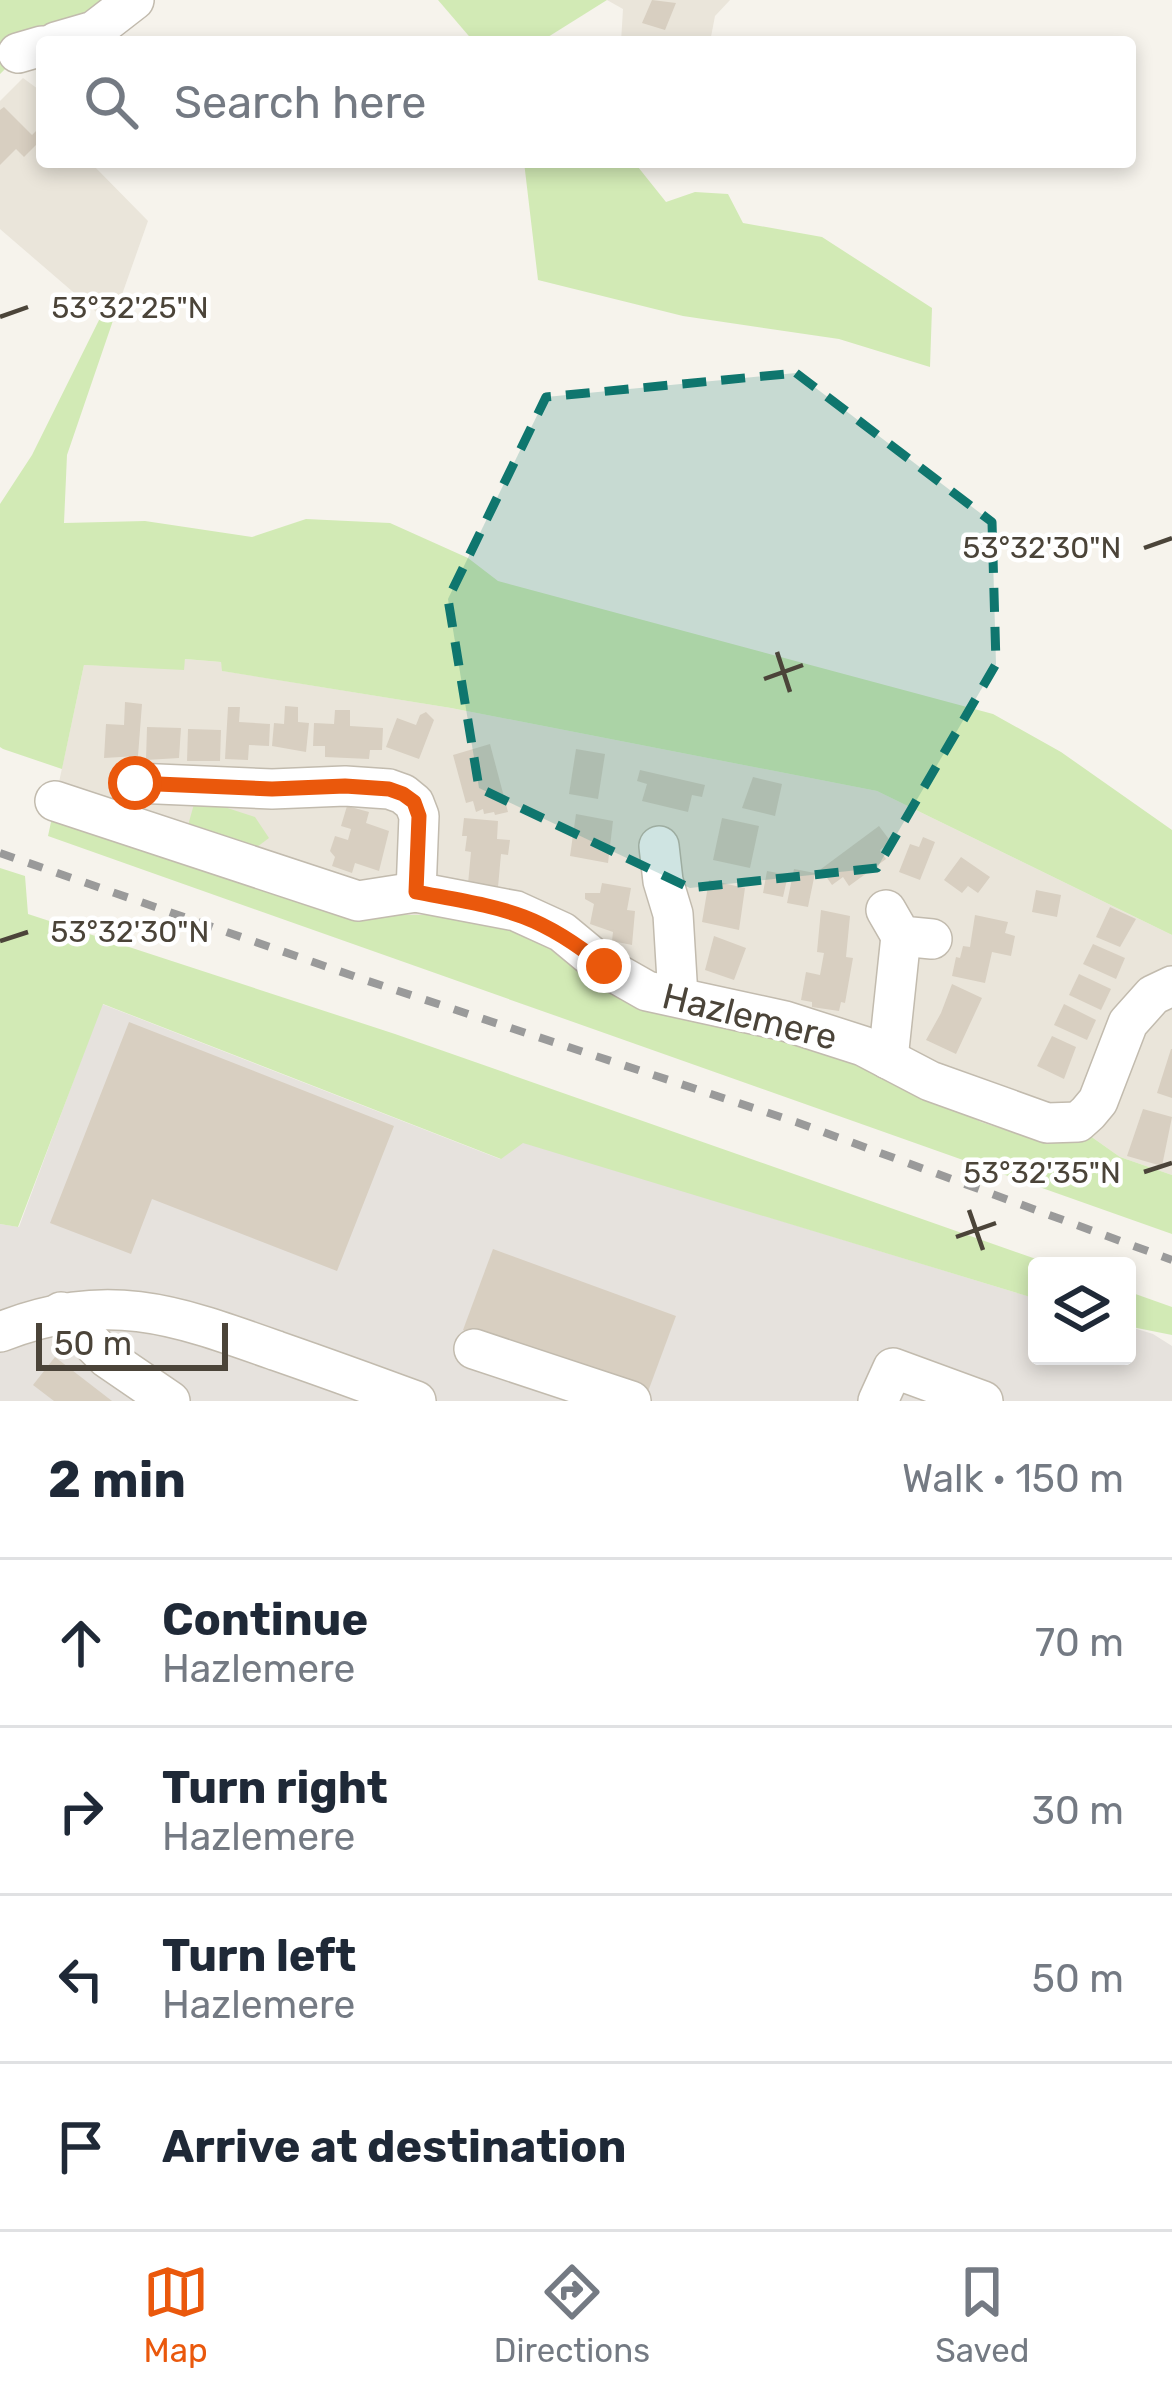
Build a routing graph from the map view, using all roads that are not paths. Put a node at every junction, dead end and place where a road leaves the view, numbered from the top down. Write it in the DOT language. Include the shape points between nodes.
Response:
graph roads {
  1 [pos="134,0"];
  2 [pos="77,36"];
  3 [pos="135,783"];
  4 [pos="55,801"];
  5 [pos="660,839"];
  6 [pos="416,892"];
  7 [pos="906,928"];
  8 [pos="1172,986"];
  9 [pos="677,997"];
  10 [pos="888,1059"];
  11 [pos="62,1312"];
  12 [pos="0,1332"];
  13 [pos="474,1349"];
  14 [pos="170,1401"];
  15 [pos="416,1401"];
  16 [pos="631,1401"];
  17 [pos="878,1401"];
  18 [pos="982,1401"];
  1 -- 2 [label="street"];
  3 -- 6 [label="street" via="286,804 345,786 389,789 414,802 419,816"];
  4 -- 6 [label="street" via="358,902"];
  5 -- 9 [label="street"];
  6 -- 9 [label="street, Hazlemere" via="516,911 562,932 647,991"];
  7 -- 10 [label="street"];
  8 -- 10 [label="street, Hazlemere" via="1128,1023 1098,1100 1078,1122 1047,1124"];
  9 -- 10 [label="street, Hazlemere" via="785,1021"];
  11 -- 12 [label="street"];
  11 -- 14 [label="street" via="107,1358"];
  11 -- 15 [label="street" via="187,1318"];
  13 -- 16 [label="street"];
  17 -- 18 [label="street" via="893,1368"];
}
